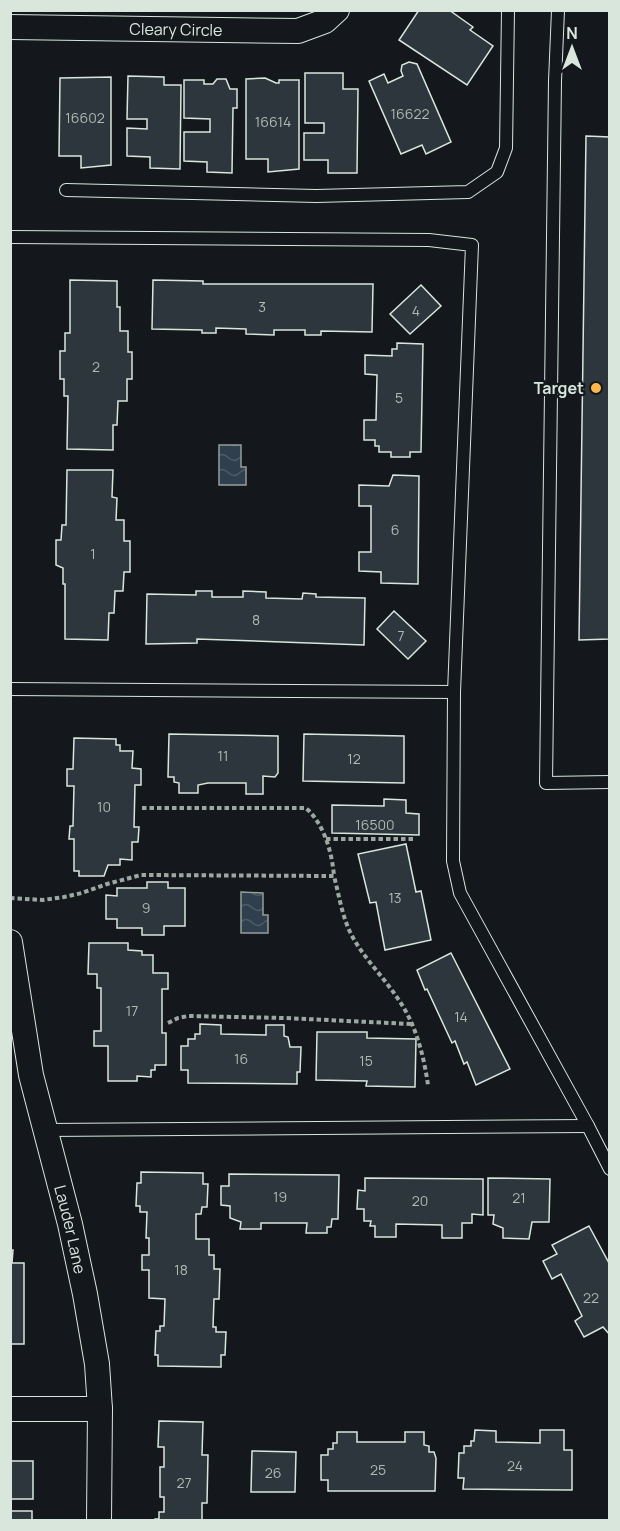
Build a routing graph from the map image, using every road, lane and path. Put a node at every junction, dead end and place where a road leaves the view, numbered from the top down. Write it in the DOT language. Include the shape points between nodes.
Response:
graph roads {
  1 [pos="337,10"];
  2 [pos="508,10"];
  3 [pos="558,10"];
  4 [pos="10,27"];
  5 [pos="66,190"];
  6 [pos="10,237"];
  7 [pos="10,689"];
  8 [pos="454,692"];
  9 [pos="609,782"];
  10 [pos="142,808"];
  11 [pos="327,839"];
  12 [pos="414,839"];
  13 [pos="334,876"];
  14 [pos="10,898"];
  15 [pos="10,942"];
  16 [pos="15,1001"];
  17 [pos="168,1023"];
  18 [pos="411,1024"];
  19 [pos="428,1085"];
  20 [pos="588,1125"];
  21 [pos="45,1130"];
  22 [pos="609,1169"];
  23 [pos="10,1409"];
  24 [pos="100,1409"];
  25 [pos="99,1521"];
  1 -- 4 [label="street, Cleary Circle" via="325,21 298,31"];
  2 -- 5 [label="lane" via="506,148 497,172 468,192 316,196"];
  3 -- 9 [label="lane" via="546,783"];
  6 -- 8 [label="lane" via="429,240 472,245"];
  7 -- 8 [label="lane"];
  8 -- 20 [label="lane" via="453,861 460,893"];
  10 -- 11 [label="path" via="306,808"];
  11 -- 12 [label="path"];
  11 -- 13 [label="path"];
  13 -- 14 [label="path" via="141,875 64,897"];
  13 -- 18 [label="path" via="351,934 401,1002"];
  15 -- 16 [label="street, Lauder Lane"];
  16 -- 21 [label="street, Lauder Lane"];
  17 -- 18 [label="path" via="188,1016"];
  18 -- 19 [label="path"];
  20 -- 21 [label="lane"];
  20 -- 22 [label="lane"];
  21 -- 24 [label="street, Lauder Lane" via="85,1294"];
  23 -- 24 [label="street"];
  24 -- 25 [label="street, Lauder Lane"];
}
